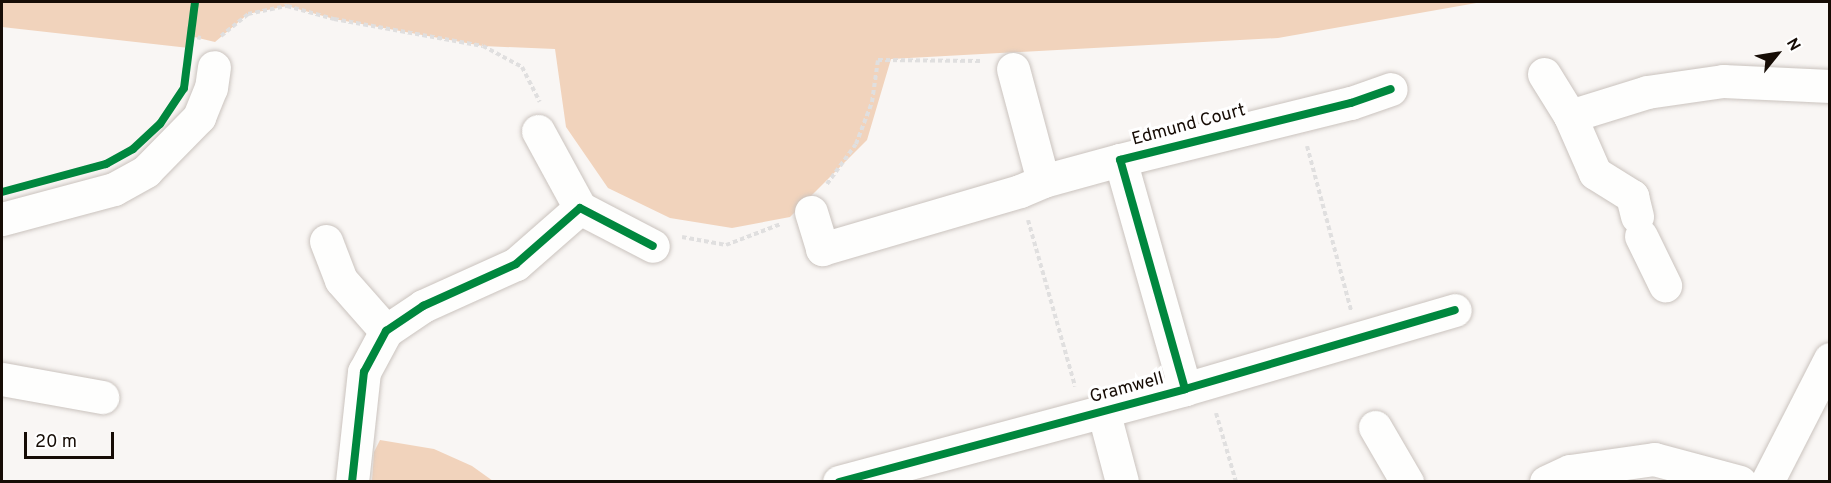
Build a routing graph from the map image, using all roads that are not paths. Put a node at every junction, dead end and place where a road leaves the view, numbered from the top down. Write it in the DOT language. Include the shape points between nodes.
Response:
graph roads {
  1 [pos="206,49"];
  2 [pos="1013,69"];
  3 [pos="1544,74"];
  4 [pos="1830,86"];
  5 [pos="1391,89"];
  6 [pos="1570,116"];
  7 [pos="538,131"];
  8 [pos="1120,160"];
  9 [pos="1032,186"];
  10 [pos="580,208"];
  11 [pos="811,212"];
  12 [pos="2,219"];
  13 [pos="326,241"];
  14 [pos="653,246"];
  15 [pos="1665,285"];
  16 [pos="1455,310"];
  17 [pos="386,331"];
  18 [pos="1830,359"];
  19 [pos="2,379"];
  20 [pos="1196,386"];
  21 [pos="102,397"];
  22 [pos="1093,413"];
  23 [pos="1375,427"];
  24 [pos="1734,480"];
  25 [pos="352,482"];
  26 [pos="839,482"];
  27 [pos="1122,482"];
  28 [pos="1407,482"];
  29 [pos="1546,482"];
  30 [pos="1767,482"];
  1 -- 12 [label="street" via="199,117 146,171 114,189"];
  2 -- 9 [label="street"];
  3 -- 6 [label="street"];
  4 -- 6 [label="street" via="1723,81 1647,92"];
  5 -- 8 [label="street, Edmund Court" via="1351,103"];
  6 -- 15 [label="street" via="1595,173 1632,196 1639,226"];
  7 -- 10 [label="street"];
  8 -- 9 [label="street, Edmund Court"];
  8 -- 20 [label="street, Edmund Court"];
  9 -- 11 [label="street, Edmund Court" via="824,259"];
  10 -- 14 [label="street"];
  10 -- 17 [label="street" via="516,264 423,306"];
  13 -- 17 [label="street" via="341,280"];
  16 -- 20 [label="street, Gramwell"];
  17 -- 25 [label="street" via="364,372"];
  18 -- 30 [label="street"];
  19 -- 21 [label="street"];
  20 -- 22 [label="street, Gramwell"];
  22 -- 26 [label="street, Gramwell"];
  22 -- 27 [label="street, Gramwell"];
  23 -- 28 [label="street"];
  24 -- 29 [label="street" via="1654,459 1570,471"];
}
